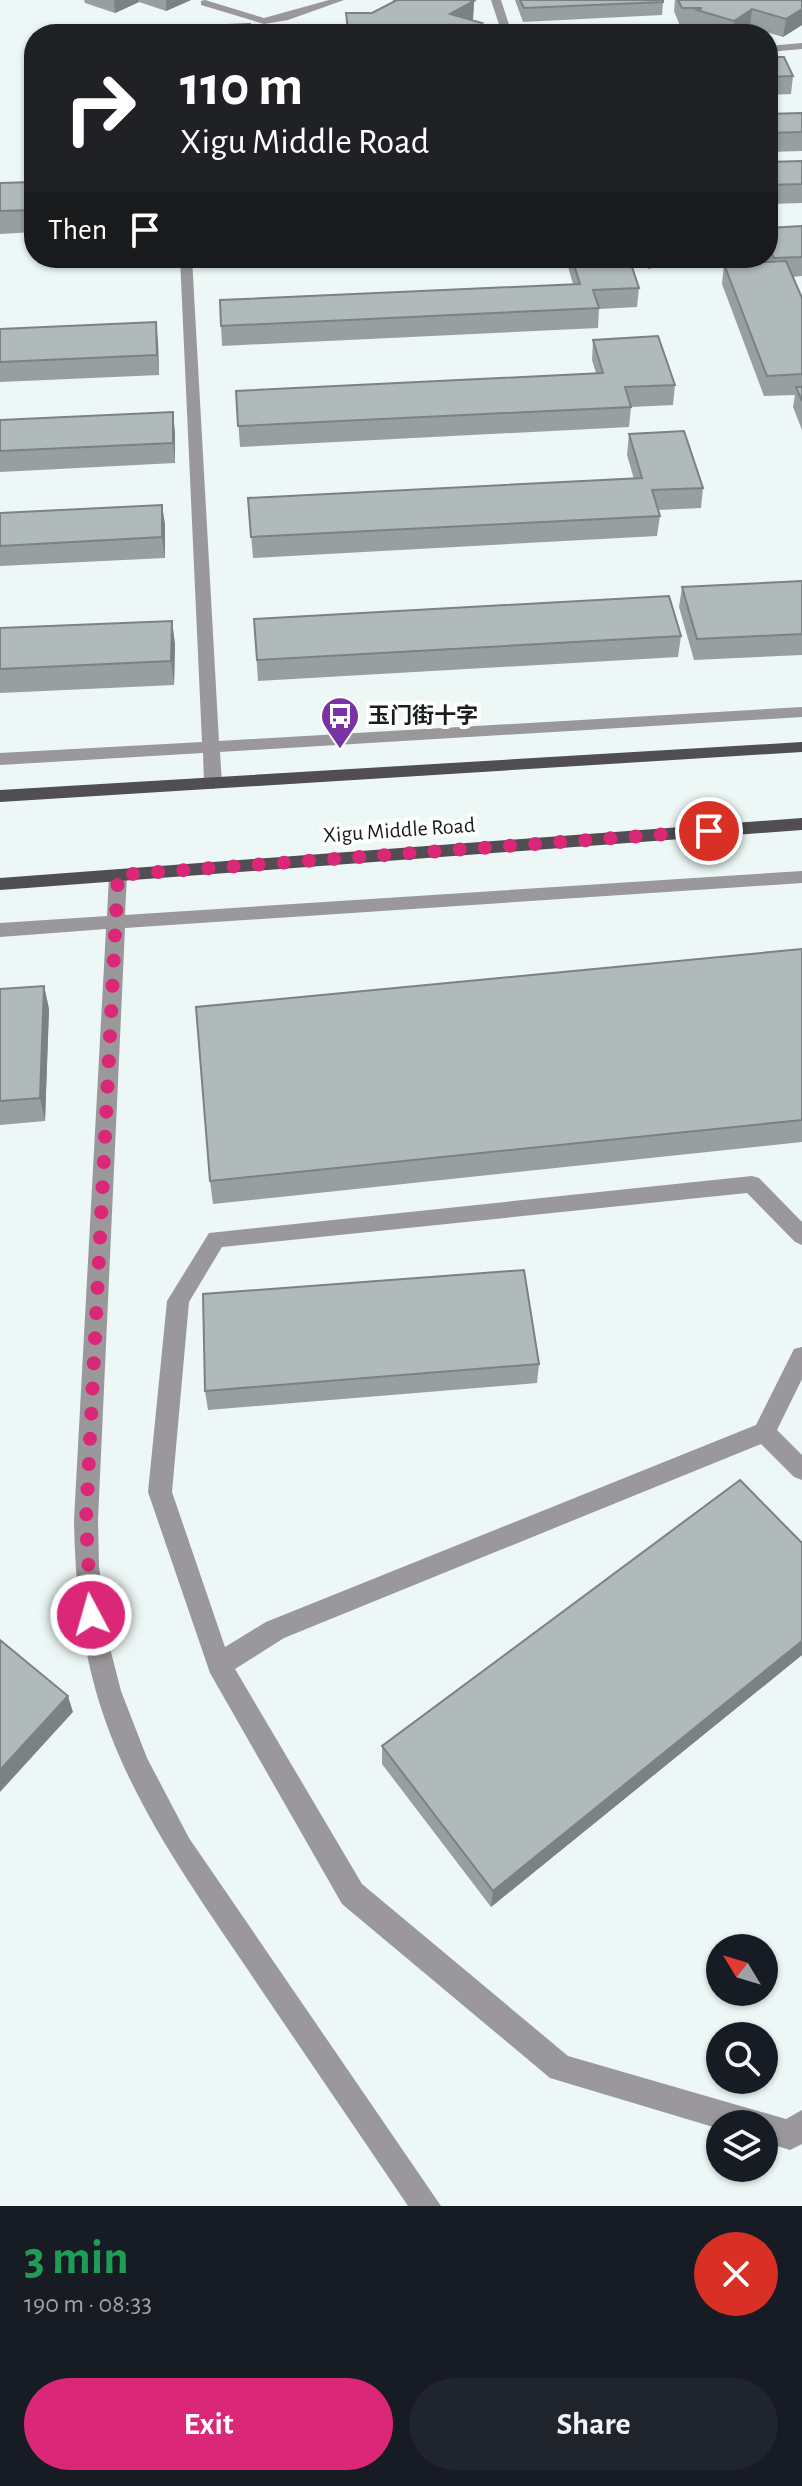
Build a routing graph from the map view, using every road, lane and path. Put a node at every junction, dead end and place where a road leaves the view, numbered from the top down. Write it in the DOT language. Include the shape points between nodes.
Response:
graph roads {
  1 [pos="339,0"];
  2 [pos="496,0"];
  3 [pos="205,3"];
  4 [pos="504,24"];
  5 [pos="802,46"];
  6 [pos="778,48"];
  7 [pos="187,268"];
  8 [pos="802,712"];
  9 [pos="211,746"];
  10 [pos="802,747"];
  11 [pos="0,759"];
  12 [pos="213,783"];
  13 [pos="0,796"];
  14 [pos="802,824"];
  15 [pos="118,875"];
  16 [pos="802,877"];
  17 [pos="0,884"];
  18 [pos="115,922"];
  19 [pos="0,930"];
  20 [pos="802,1236"];
  21 [pos="802,1356"];
  22 [pos="764,1432"];
  23 [pos="802,1470"];
  24 [pos="219,1665"];
  25 [pos="706,2110"];
  26 [pos="802,2125"];
  27 [pos="778,2131"];
  28 [pos="426,2206"];
  1 -- 3 [label="street" via="264,21"];
  2 -- 4 [label="street"];
  5 -- 6 [label="street"];
  7 -- 9 [label="street"];
  8 -- 9 [label="street"];
  9 -- 11 [label="street"];
  9 -- 12 [label="street"];
  10 -- 12 [label="main road"];
  12 -- 13 [label="main road"];
  14 -- 15 [label="main road, Xigu Middle Road"];
  15 -- 17 [label="main road, Xigu Middle Road"];
  15 -- 18 [label="street"];
  16 -- 18 [label="street"];
  18 -- 19 [label="street"];
  18 -- 28 [label="street" via="86,1520 86,1567 99,1664 117,1726 180,1847"];
  20 -- 24 [label="street" via="752,1184 216,1239 178,1301 160,1492"];
  21 -- 22 [label="street"];
  22 -- 23 [label="street"];
  22 -- 24 [label="street" via="275,1630"];
  24 -- 25 [label="street" via="352,1894 560,2068"];
  26 -- 27 [label="street" via="790,2135"];
}
